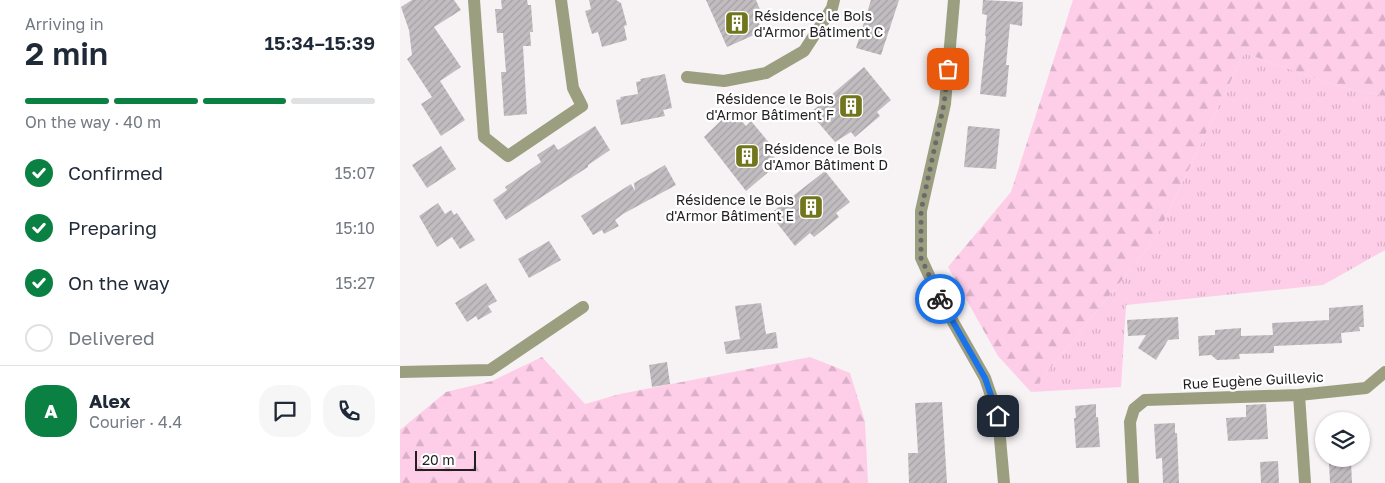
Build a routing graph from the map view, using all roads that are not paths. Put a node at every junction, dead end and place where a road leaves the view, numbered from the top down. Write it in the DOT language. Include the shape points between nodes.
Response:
graph roads {
  1 [pos="474,0"];
  2 [pos="561,0"];
  3 [pos="834,0"];
  4 [pos="954,0"];
  5 [pos="687,77"];
  6 [pos="583,307"];
  7 [pos="400,372"];
  8 [pos="1385,372"];
  9 [pos="1299,394"];
  10 [pos="1004,483"];
  11 [pos="1133,483"];
  12 [pos="1305,483"];
  1 -- 2 [label="street" via="484,137 508,156 582,106 573,88"];
  3 -- 5 [label="street" via="804,51 766,73 724,81"];
  4 -- 10 [label="street" via="944,104 921,211 921,258 940,299 985,378 998,416"];
  6 -- 7 [label="street" via="490,370"];
  8 -- 9 [label="street, Rue Eugène Guillevic" via="1366,388"];
  9 -- 11 [label="street, Rue Eugène Guillevic" via="1145,400 1134,409 1130,422"];
  9 -- 12 [label="street"];
}
